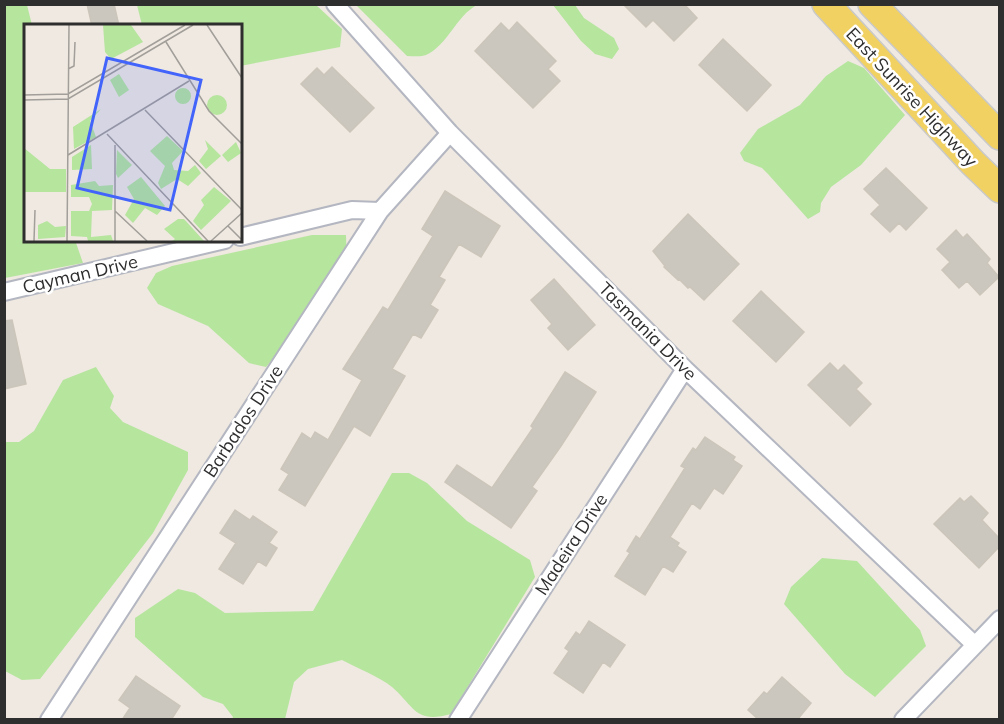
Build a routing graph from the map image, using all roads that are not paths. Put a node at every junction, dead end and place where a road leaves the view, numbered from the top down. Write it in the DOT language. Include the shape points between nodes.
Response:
graph roads {
  1 [pos="335,4"];
  2 [pos="826,4"];
  3 [pos="872,4"];
  4 [pos="450,133"];
  5 [pos="999,136"];
  6 [pos="999,189"];
  7 [pos="380,211"];
  8 [pos="242,237"];
  9 [pos="216,242"];
  10 [pos="4,292"];
  11 [pos="685,369"];
  12 [pos="999,619"];
  13 [pos="975,644"];
  14 [pos="49,720"];
  15 [pos="458,720"];
  16 [pos="903,720"];
  1 -- 4 [label="street, Tasmania Drive"];
  2 -- 6 [label="main road, East Sunrise Highway"];
  3 -- 5 [label="main road, East Sunrise Highway"];
  4 -- 7 [label="street, Barbados Drive"];
  4 -- 11 [label="street, Tasmania Drive"];
  7 -- 8 [label="street" via="352,210"];
  7 -- 14 [label="street, Barbados Drive"];
  9 -- 10 [label="street, Cayman Drive"];
  11 -- 13 [label="street, Tasmania Drive"];
  11 -- 15 [label="street, Madeira Drive"];
  12 -- 13 [label="street"];
  13 -- 16 [label="street"];
}
